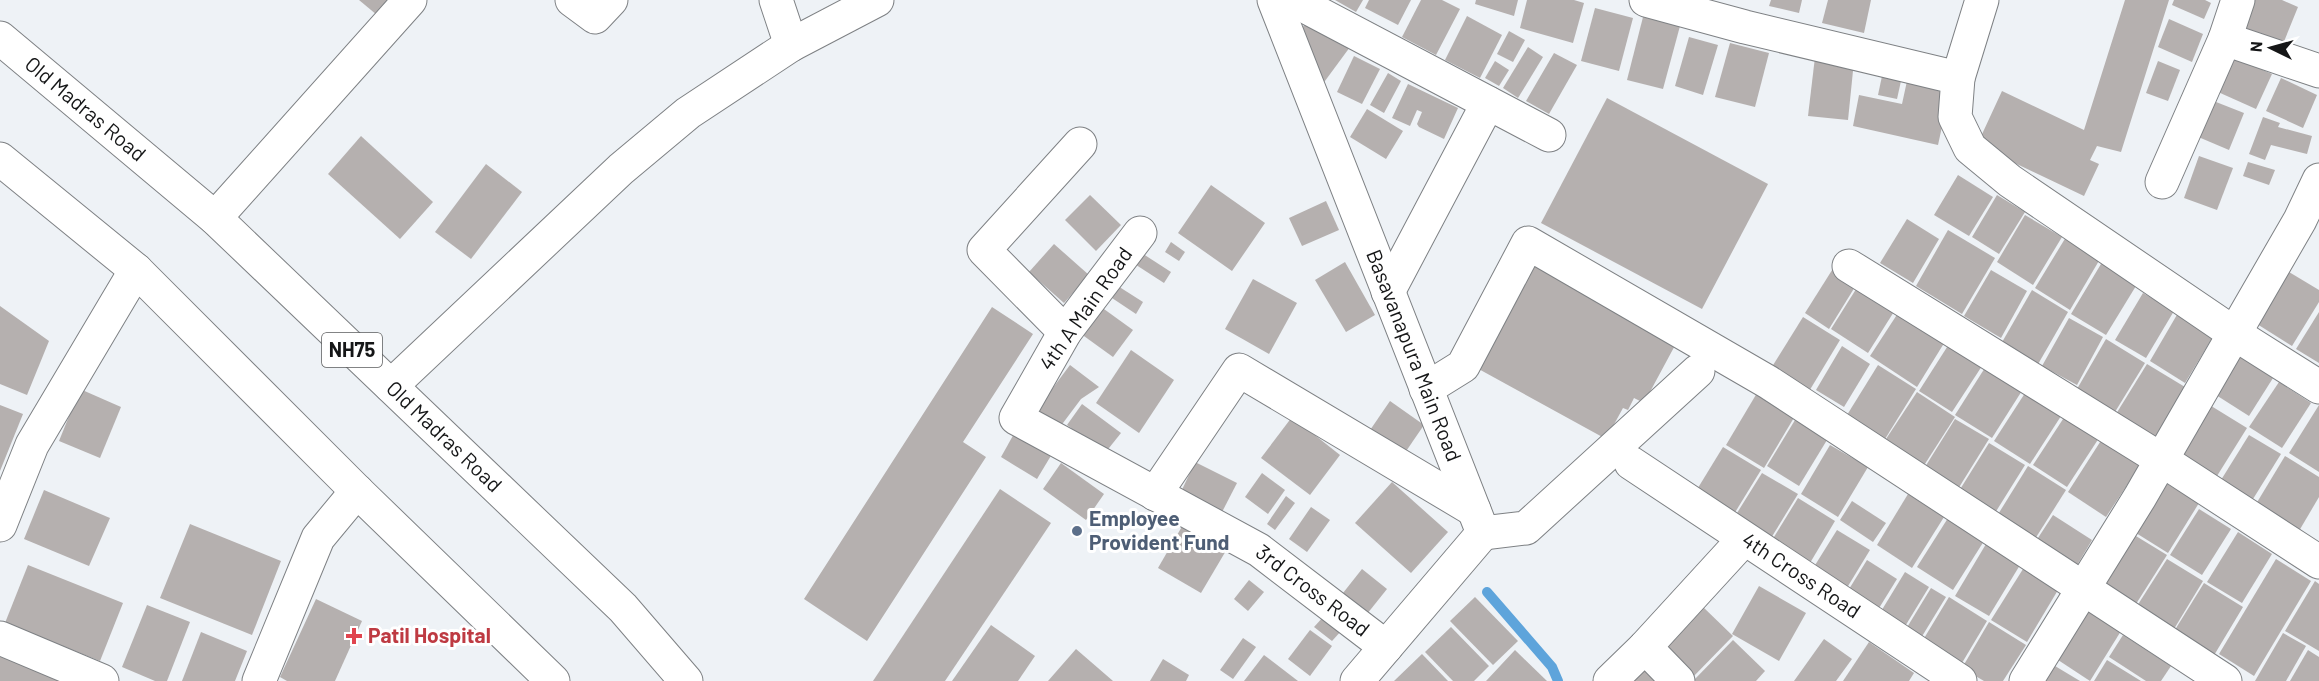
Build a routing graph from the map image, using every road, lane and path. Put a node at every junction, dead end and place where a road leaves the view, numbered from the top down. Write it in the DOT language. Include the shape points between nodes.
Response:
graph roads {
  1 [pos="410,0"];
  2 [pos="572,0"];
  3 [pos="610,0"];
  4 [pos="776,0"];
  5 [pos="877,0"];
  6 [pos="1274,0"];
  7 [pos="1293,0"];
  8 [pos="1646,0"];
  9 [pos="1982,0"];
  10 [pos="2238,0"];
  11 [pos="1700,7"];
  12 [pos="0,39"];
  13 [pos="2225,39"];
  14 [pos="791,45"];
  15 [pos="2319,71"];
  16 [pos="1958,78"];
  17 [pos="1488,103"];
  18 [pos="1549,135"];
  19 [pos="1080,144"];
  20 [pos="0,159"];
  21 [pos="2319,180"];
  22 [pos="2162,182"];
  23 [pos="215,218"];
  24 [pos="1140,233"];
  25 [pos="1849,266"];
  26 [pos="136,270"];
  27 [pos="1388,292"];
  28 [pos="1065,332"];
  29 [pos="2235,334"];
  30 [pos="1698,371"];
  31 [pos="391,386"];
  32 [pos="2319,387"];
  33 [pos="1426,389"];
  34 [pos="1016,418"];
  35 [pos="2162,460"];
  36 [pos="1631,463"];
  37 [pos="357,491"];
  38 [pos="1155,494"];
  39 [pos="1478,522"];
  40 [pos="0,525"];
  41 [pos="1744,539"];
  42 [pos="2319,562"];
  43 [pos="2083,588"];
  44 [pos="0,638"];
  45 [pos="1386,647"];
  46 [pos="1645,647"];
  47 [pos="1925,671"];
  48 [pos="102,681"];
  49 [pos="259,681"];
  50 [pos="553,681"];
  51 [pos="686,681"];
  52 [pos="1357,681"];
  53 [pos="1610,681"];
  54 [pos="1678,681"];
  55 [pos="1960,681"];
  56 [pos="2026,681"];
  57 [pos="2225,681"];
  1 -- 23 [label="main road"];
  2 -- 3 [label="main road" via="596,17"];
  4 -- 14 [label="main road"];
  5 -- 14 [label="main road"];
  6 -- 27 [label="main road, Basavanapura Main Road"];
  7 -- 17 [label="main road"];
  8 -- 11 [label="main road"];
  9 -- 16 [label="main road"];
  10 -- 13 [label="main road"];
  11 -- 16 [label="main road"];
  12 -- 23 [label="main road, Old Madras Road / NH75"];
  13 -- 15 [label="main road"];
  13 -- 22 [label="main road"];
  14 -- 31 [label="main road" via="688,113 621,168"];
  16 -- 29 [label="main road" via="1955,117 1970,148 2010,181"];
  17 -- 18 [label="main road"];
  17 -- 27 [label="main road"];
  19 -- 28 [label="main road" via="984,250"];
  20 -- 26 [label="main road"];
  21 -- 29 [label="main road"];
  23 -- 31 [label="main road, Old Madras Road / NH75"];
  24 -- 28 [label="main road, 4th A Main Road"];
  25 -- 35 [label="main road"];
  26 -- 37 [label="main road"];
  26 -- 40 [label="main road" via="32,445"];
  27 -- 33 [label="main road, Basavanapura Main Road"];
  28 -- 34 [label="main road, 4th A Main Road"];
  29 -- 32 [label="main road"];
  29 -- 35 [label="main road"];
  30 -- 39 [label="main road" via="1526,528"];
  31 -- 51 [label="main road, Old Madras Road / NH75" via="623,608"];
  33 -- 39 [label="main road, Basavanapura Main Road"];
  33 -- 43 [label="main road" via="1463,366 1528,243 1768,382"];
  34 -- 38 [label="main road, 3rd Cross Road"];
  35 -- 42 [label="main road"];
  35 -- 43 [label="main road"];
  36 -- 41 [label="main road"];
  37 -- 49 [label="main road" via="318,538"];
  37 -- 50 [label="main road"];
  38 -- 39 [label="main road" via="1246,359"];
  38 -- 45 [label="main road, 3rd Cross Road" via="1259,550"];
  39 -- 45 [label="main road"];
  41 -- 46 [label="main road, 4th Cross Road"];
  41 -- 47 [label="main road, 4th Cross Road"];
  43 -- 56 [label="main road"];
  43 -- 57 [label="main road"];
  44 -- 48 [label="main road"];
  45 -- 52 [label="main road"];
  46 -- 53 [label="main road, 4th Cross Road"];
  46 -- 54 [label="main road"];
  47 -- 55 [label="main road, 4th Cross Road"];
}
